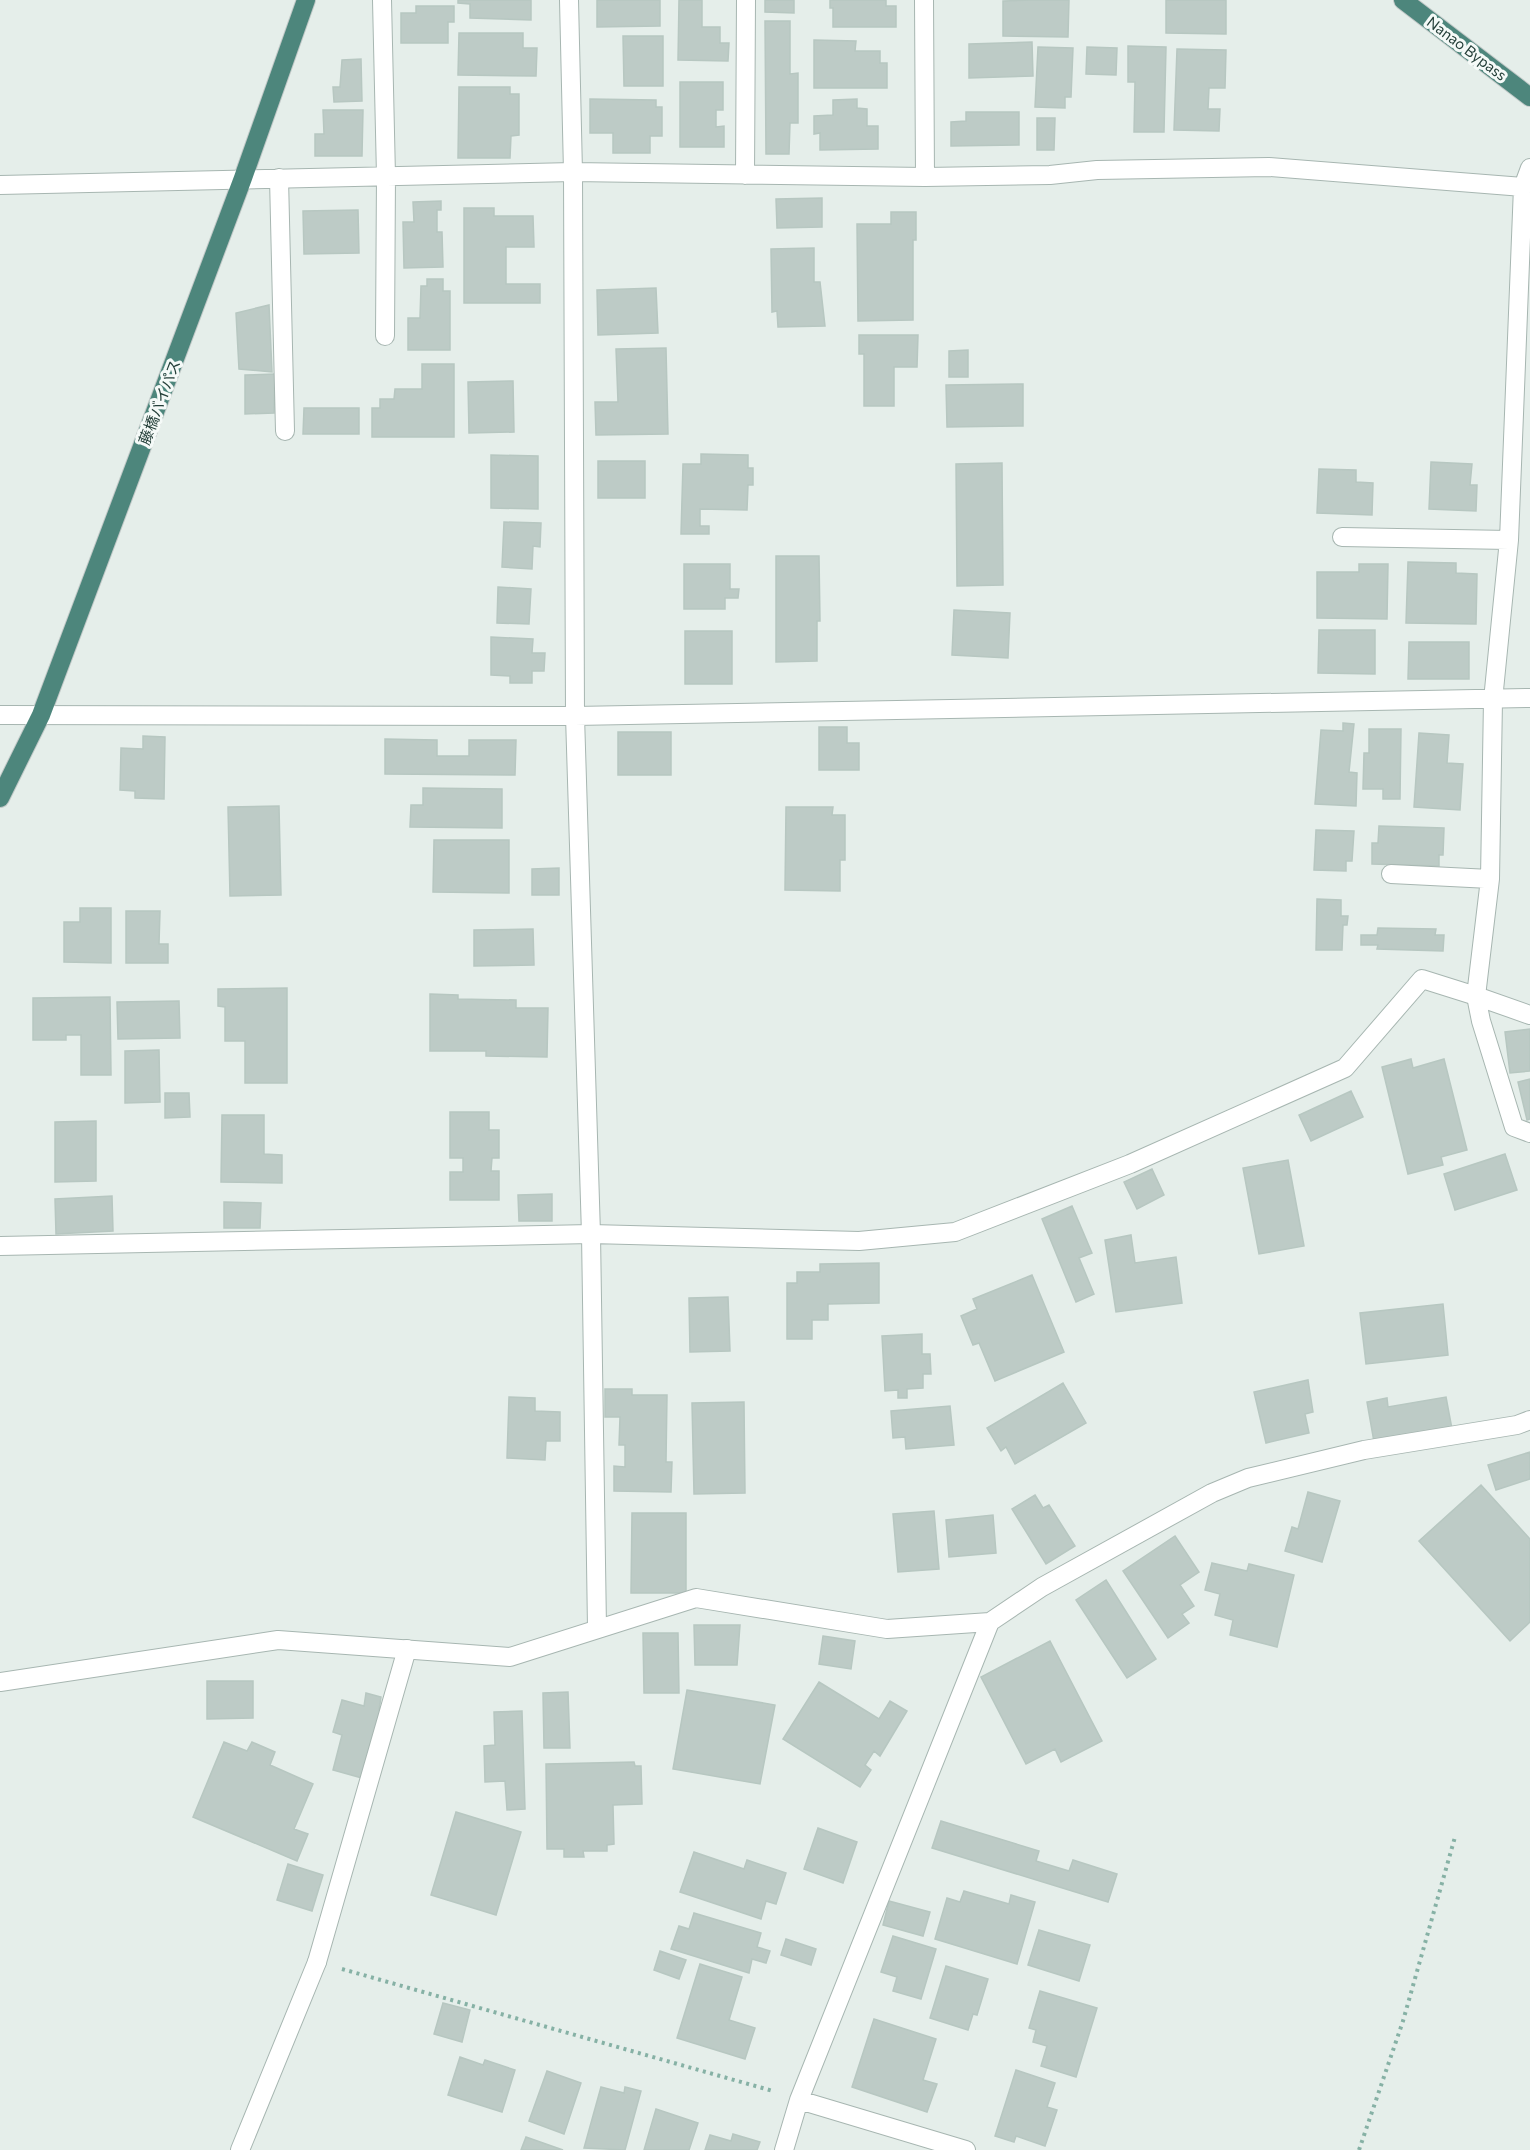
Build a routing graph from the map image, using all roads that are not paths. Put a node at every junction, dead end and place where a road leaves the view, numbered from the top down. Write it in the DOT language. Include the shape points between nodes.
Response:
graph roads {
  1 [pos="306,0"];
  2 [pos="382,0"];
  3 [pos="568,0"];
  4 [pos="746,0"];
  5 [pos="924,0"];
  6 [pos="1403,0"];
  7 [pos="1530,97"];
  8 [pos="1530,168"];
  9 [pos="573,172"];
  10 [pos="745,175"];
  11 [pos="386,176"];
  12 [pos="925,177"];
  13 [pos="243,178"];
  14 [pos="279,178"];
  15 [pos="0,185"];
  16 [pos="1524,187"];
  17 [pos="386,336"];
  18 [pos="285,431"];
  19 [pos="1342,537"];
  20 [pos="1509,540"];
  21 [pos="1530,698"];
  22 [pos="1492,700"];
  23 [pos="0,715"];
  24 [pos="41,715"];
  25 [pos="575,716"];
  26 [pos="0,798"];
  27 [pos="1391,874"];
  28 [pos="1490,879"];
  29 [pos="1476,996"];
  30 [pos="1530,1015"];
  31 [pos="1530,1133"];
  32 [pos="591,1234"];
  33 [pos="0,1246"];
  34 [pos="1530,1420"];
  35 [pos="990,1622"];
  36 [pos="597,1628"];
  37 [pos="407,1649"];
  38 [pos="0,1682"];
  39 [pos="800,2100"];
  40 [pos="240,2150"];
  41 [pos="784,2150"];
  42 [pos="966,2150"];
  1 -- 13 [label="highway, 藤橋バイパス"];
  2 -- 11 [label="street"];
  3 -- 9 [label="street"];
  4 -- 10 [label="street"];
  5 -- 12 [label="street"];
  6 -- 7 [label="highway, Nanao Bypass"];
  8 -- 16 [label="street"];
  9 -- 10 [label="street"];
  9 -- 11 [label="street"];
  9 -- 25 [label="street"];
  10 -- 12 [label="street"];
  11 -- 14 [label="street"];
  11 -- 17 [label="street"];
  12 -- 16 [label="street" via="1269,167"];
  13 -- 14 [label="street"];
  13 -- 15 [label="street"];
  13 -- 24 [label="highway, 藤橋バイパス"];
  14 -- 18 [label="street"];
  16 -- 20 [label="street"];
  19 -- 20 [label="street"];
  20 -- 22 [label="street"];
  21 -- 22 [label="street"];
  22 -- 25 [label="street"];
  22 -- 28 [label="street"];
  23 -- 24 [label="street"];
  24 -- 25 [label="street"];
  24 -- 26 [label="highway, 藤橋バイパス"];
  25 -- 32 [label="street"];
  27 -- 28 [label="street"];
  28 -- 29 [label="street"];
  29 -- 30 [label="street"];
  29 -- 31 [label="street" via="1514,1127"];
  29 -- 32 [label="street" via="1422,979 1345,1068 1130,1164 955,1233 859,1241"];
  32 -- 33 [label="street"];
  32 -- 36 [label="street"];
  34 -- 35 [label="street" via="1364,1450 1248,1478 1212,1493 1041,1587"];
  35 -- 36 [label="street" via="887,1629 696,1599"];
  35 -- 39 [label="street"];
  36 -- 37 [label="street" via="510,1657"];
  37 -- 38 [label="street" via="278,1640"];
  37 -- 40 [label="street" via="317,1962"];
  39 -- 41 [label="street"];
  39 -- 42 [label="street"];
}
